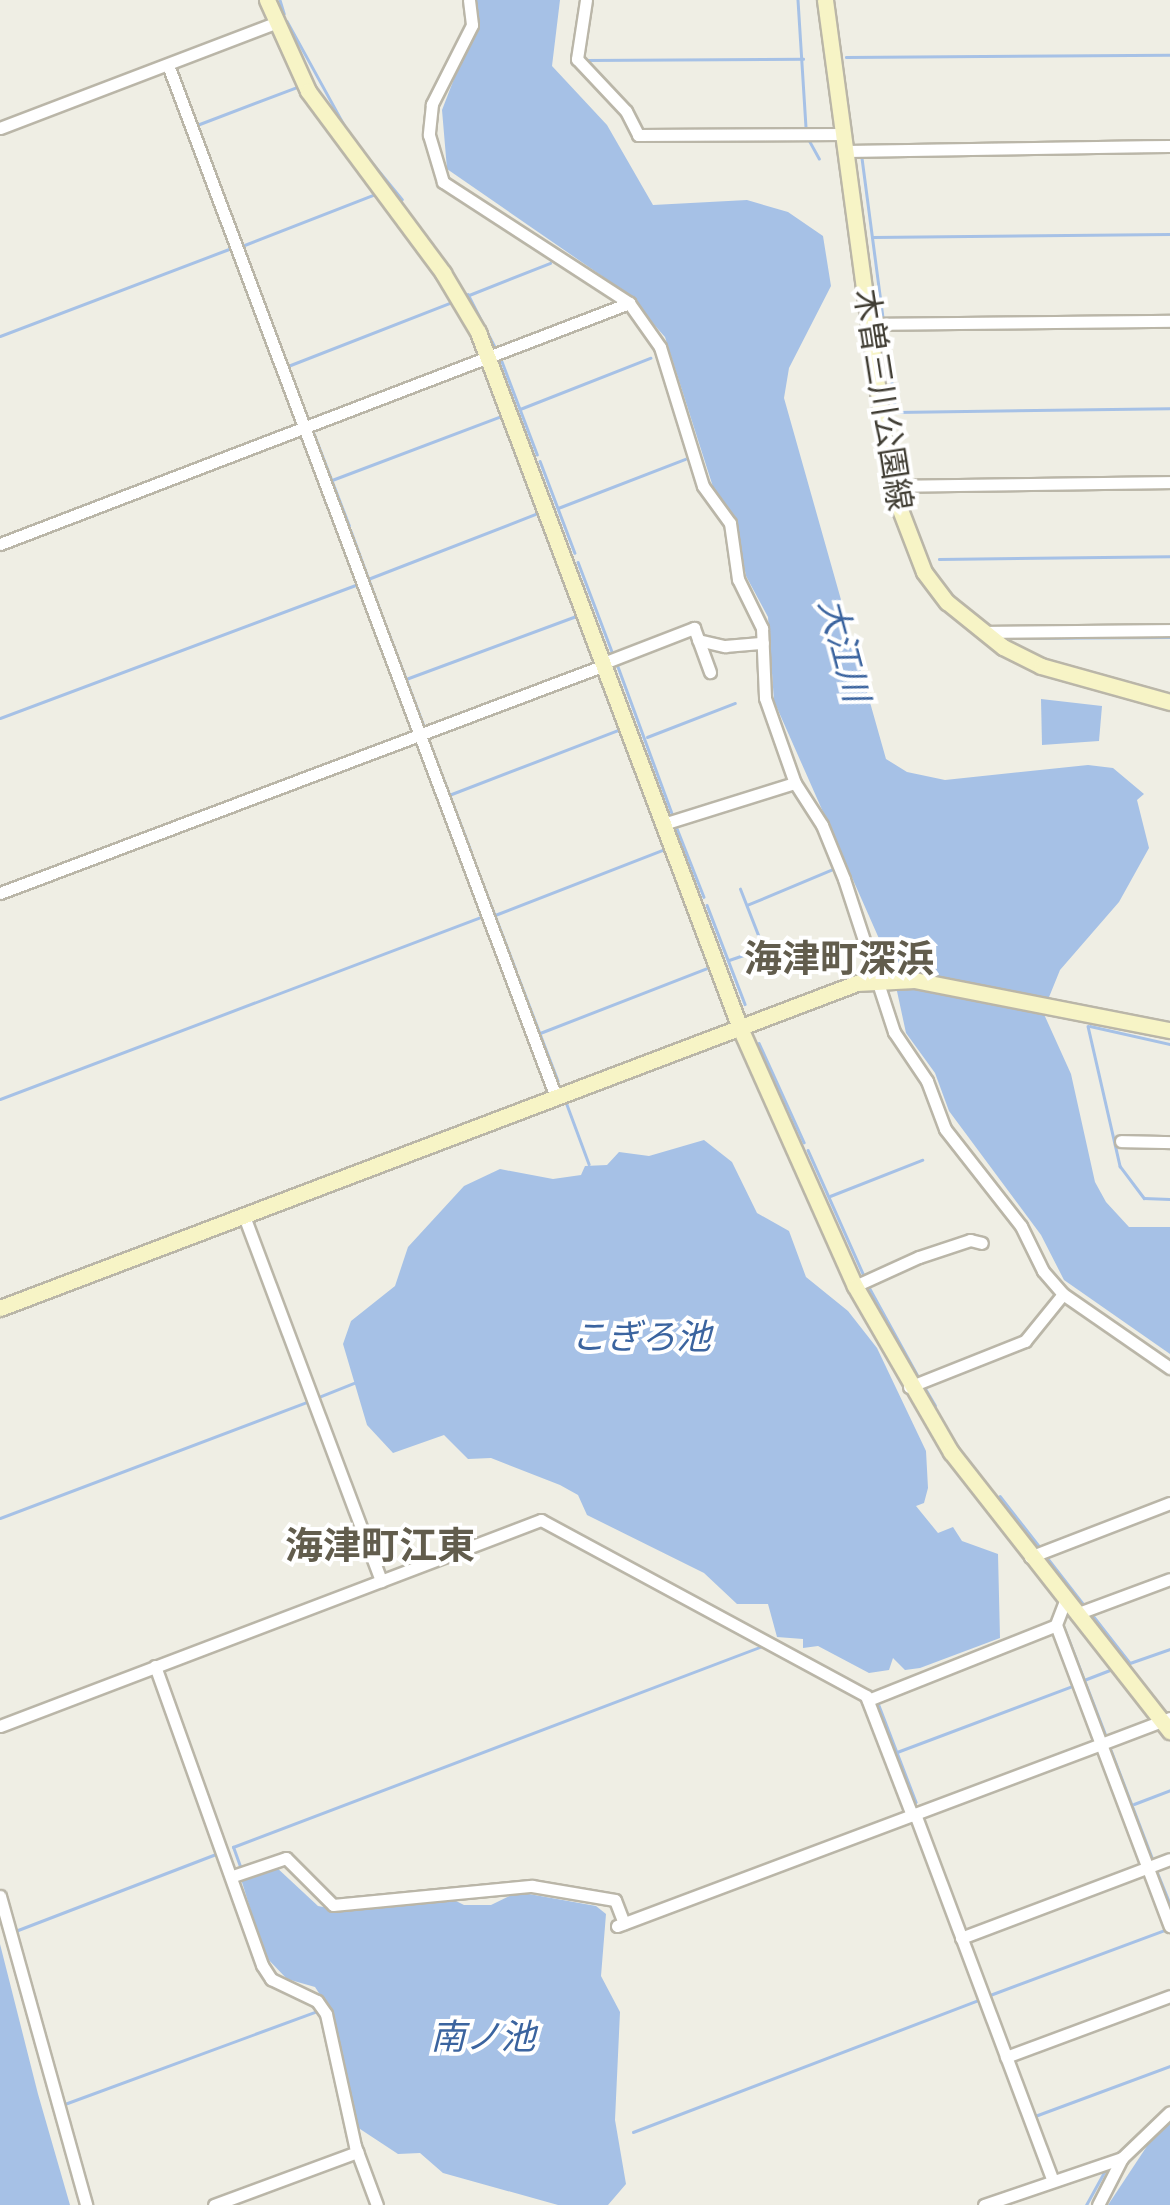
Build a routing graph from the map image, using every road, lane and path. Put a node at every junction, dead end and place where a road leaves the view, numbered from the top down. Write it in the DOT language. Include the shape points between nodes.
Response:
graph roads {
  1 [pos="267,0"];
  2 [pos="469,0"];
  3 [pos="586,0"];
  4 [pos="825,0"];
  5 [pos="276,23"];
  6 [pos="168,64"];
  7 [pos="0,128"];
  8 [pos="845,142"];
  9 [pos="1170,146"];
  10 [pos="629,303"];
  11 [pos="1170,321"];
  12 [pos="868,324"];
  13 [pos="489,359"];
  14 [pos="306,428"];
  15 [pos="1170,482"];
  16 [pos="890,486"];
  17 [pos="0,544"];
  18 [pos="1170,630"];
  19 [pos="982,632"];
  20 [pos="698,640"];
  21 [pos="763,643"];
  22 [pos="602,665"];
  23 [pos="710,672"];
  24 [pos="1170,702"];
  25 [pos="422,736"];
  26 [pos="795,783"];
  27 [pos="663,824"];
  28 [pos="0,894"];
  29 [pos="886,979"];
  30 [pos="740,1028"];
  31 [pos="1170,1030"];
  32 [pos="556,1097"];
  33 [pos="1121,1141"];
  34 [pos="1170,1142"];
  35 [pos="244,1216"];
  36 [pos="982,1243"];
  37 [pos="855,1286"];
  38 [pos="1063,1294"];
  39 [pos="0,1308"];
  40 [pos="1170,1368"];
  41 [pos="910,1387"];
  42 [pos="1170,1503"];
  43 [pos="1030,1558"];
  44 [pos="1170,1579"];
  45 [pos="381,1581"];
  46 [pos="1065,1600"];
  47 [pos="1076,1614"];
  48 [pos="1056,1625"];
  49 [pos="156,1666"];
  50 [pos="868,1700"];
  51 [pos="1167,1724"];
  52 [pos="0,1726"];
  53 [pos="1101,1743"];
  54 [pos="913,1815"];
  55 [pos="1170,1859"];
  56 [pos="1148,1867"];
  57 [pos="238,1874"];
  58 [pos="0,1896"];
  59 [pos="1170,1926"];
  60 [pos="961,1938"];
  61 [pos="1170,1996"];
  62 [pos="1006,2057"];
  63 [pos="1170,2112"];
  64 [pos="357,2152"];
  65 [pos="1122,2158"];
  66 [pos="1052,2179"];
  67 [pos="86,2205"];
  68 [pos="214,2205"];
  69 [pos="378,2205"];
  70 [pos="984,2205"];
  71 [pos="1098,2205"];
  1 -- 5 [label="street"];
  2 -- 10 [label="street" via="472,25 432,104 429,135 442,182"];
  3 -- 8 [label="street" via="577,60 626,111 638,135"];
  4 -- 8 [label="street, 木曽三川公園線"];
  5 -- 6 [label="street"];
  5 -- 13 [label="street" via="308,91 456,292"];
  6 -- 7 [label="street"];
  6 -- 14 [label="street"];
  8 -- 9 [label="street"];
  8 -- 12 [label="street, 木曽三川公園線"];
  10 -- 13 [label="street"];
  10 -- 21 [label="street" via="660,347 703,486 730,522 738,579 756,610"];
  11 -- 12 [label="street"];
  12 -- 16 [label="street, 木曽三川公園線"];
  13 -- 14 [label="street"];
  13 -- 22 [label="street"];
  14 -- 17 [label="street"];
  14 -- 25 [label="street"];
  15 -- 16 [label="street"];
  16 -- 19 [label="street, 木曽三川公園線" via="924,572"];
  18 -- 19 [label="street"];
  19 -- 24 [label="street, 木曽三川公園線" via="1040,666"];
  20 -- 21 [label="street"];
  20 -- 22 [label="street" via="694,628"];
  20 -- 23 [label="street"];
  21 -- 26 [label="street" via="761,682"];
  22 -- 25 [label="street"];
  22 -- 27 [label="street"];
  25 -- 28 [label="street"];
  25 -- 32 [label="street"];
  26 -- 27 [label="street"];
  26 -- 29 [label="street" via="822,825"];
  27 -- 30 [label="street"];
  29 -- 30 [label="street" via="840,988"];
  29 -- 31 [label="street"];
  29 -- 38 [label="street" via="894,1032 927,1082 945,1130 1021,1226"];
  30 -- 32 [label="street"];
  30 -- 37 [label="street"];
  32 -- 35 [label="street"];
  33 -- 34 [label="street"];
  35 -- 39 [label="street"];
  35 -- 45 [label="street"];
  36 -- 37 [label="street" via="919,1258"];
  37 -- 41 [label="street"];
  38 -- 40 [label="street"];
  38 -- 41 [label="street" via="1026,1341"];
  41 -- 43 [label="street"];
  42 -- 43 [label="street"];
  43 -- 46 [label="street"];
  44 -- 47 [label="street"];
  45 -- 49 [label="street"];
  45 -- 50 [label="street" via="549,1522"];
  46 -- 47 [label="street"];
  46 -- 48 [label="street"];
  47 -- 51 [label="street"];
  48 -- 50 [label="street"];
  48 -- 53 [label="street"];
  49 -- 52 [label="street"];
  49 -- 57 [label="street"];
  50 -- 54 [label="street"];
  51 -- 53 [label="street"];
  53 -- 54 [label="street"];
  53 -- 56 [label="street"];
  54 -- 57 [label="street" via="621,1924 615,1900 552,1889 333,1905 286,1858"];
  54 -- 60 [label="street"];
  55 -- 56 [label="street"];
  56 -- 59 [label="street"];
  56 -- 60 [label="street"];
  57 -- 64 [label="street" via="270,1979 317,2001 326,2014"];
  58 -- 67 [label="street"];
  60 -- 62 [label="street"];
  61 -- 62 [label="street"];
  62 -- 66 [label="street"];
  63 -- 65 [label="street"];
  64 -- 68 [label="street"];
  64 -- 69 [label="street"];
  65 -- 66 [label="street"];
  65 -- 71 [label="street"];
  66 -- 70 [label="street"];
}
